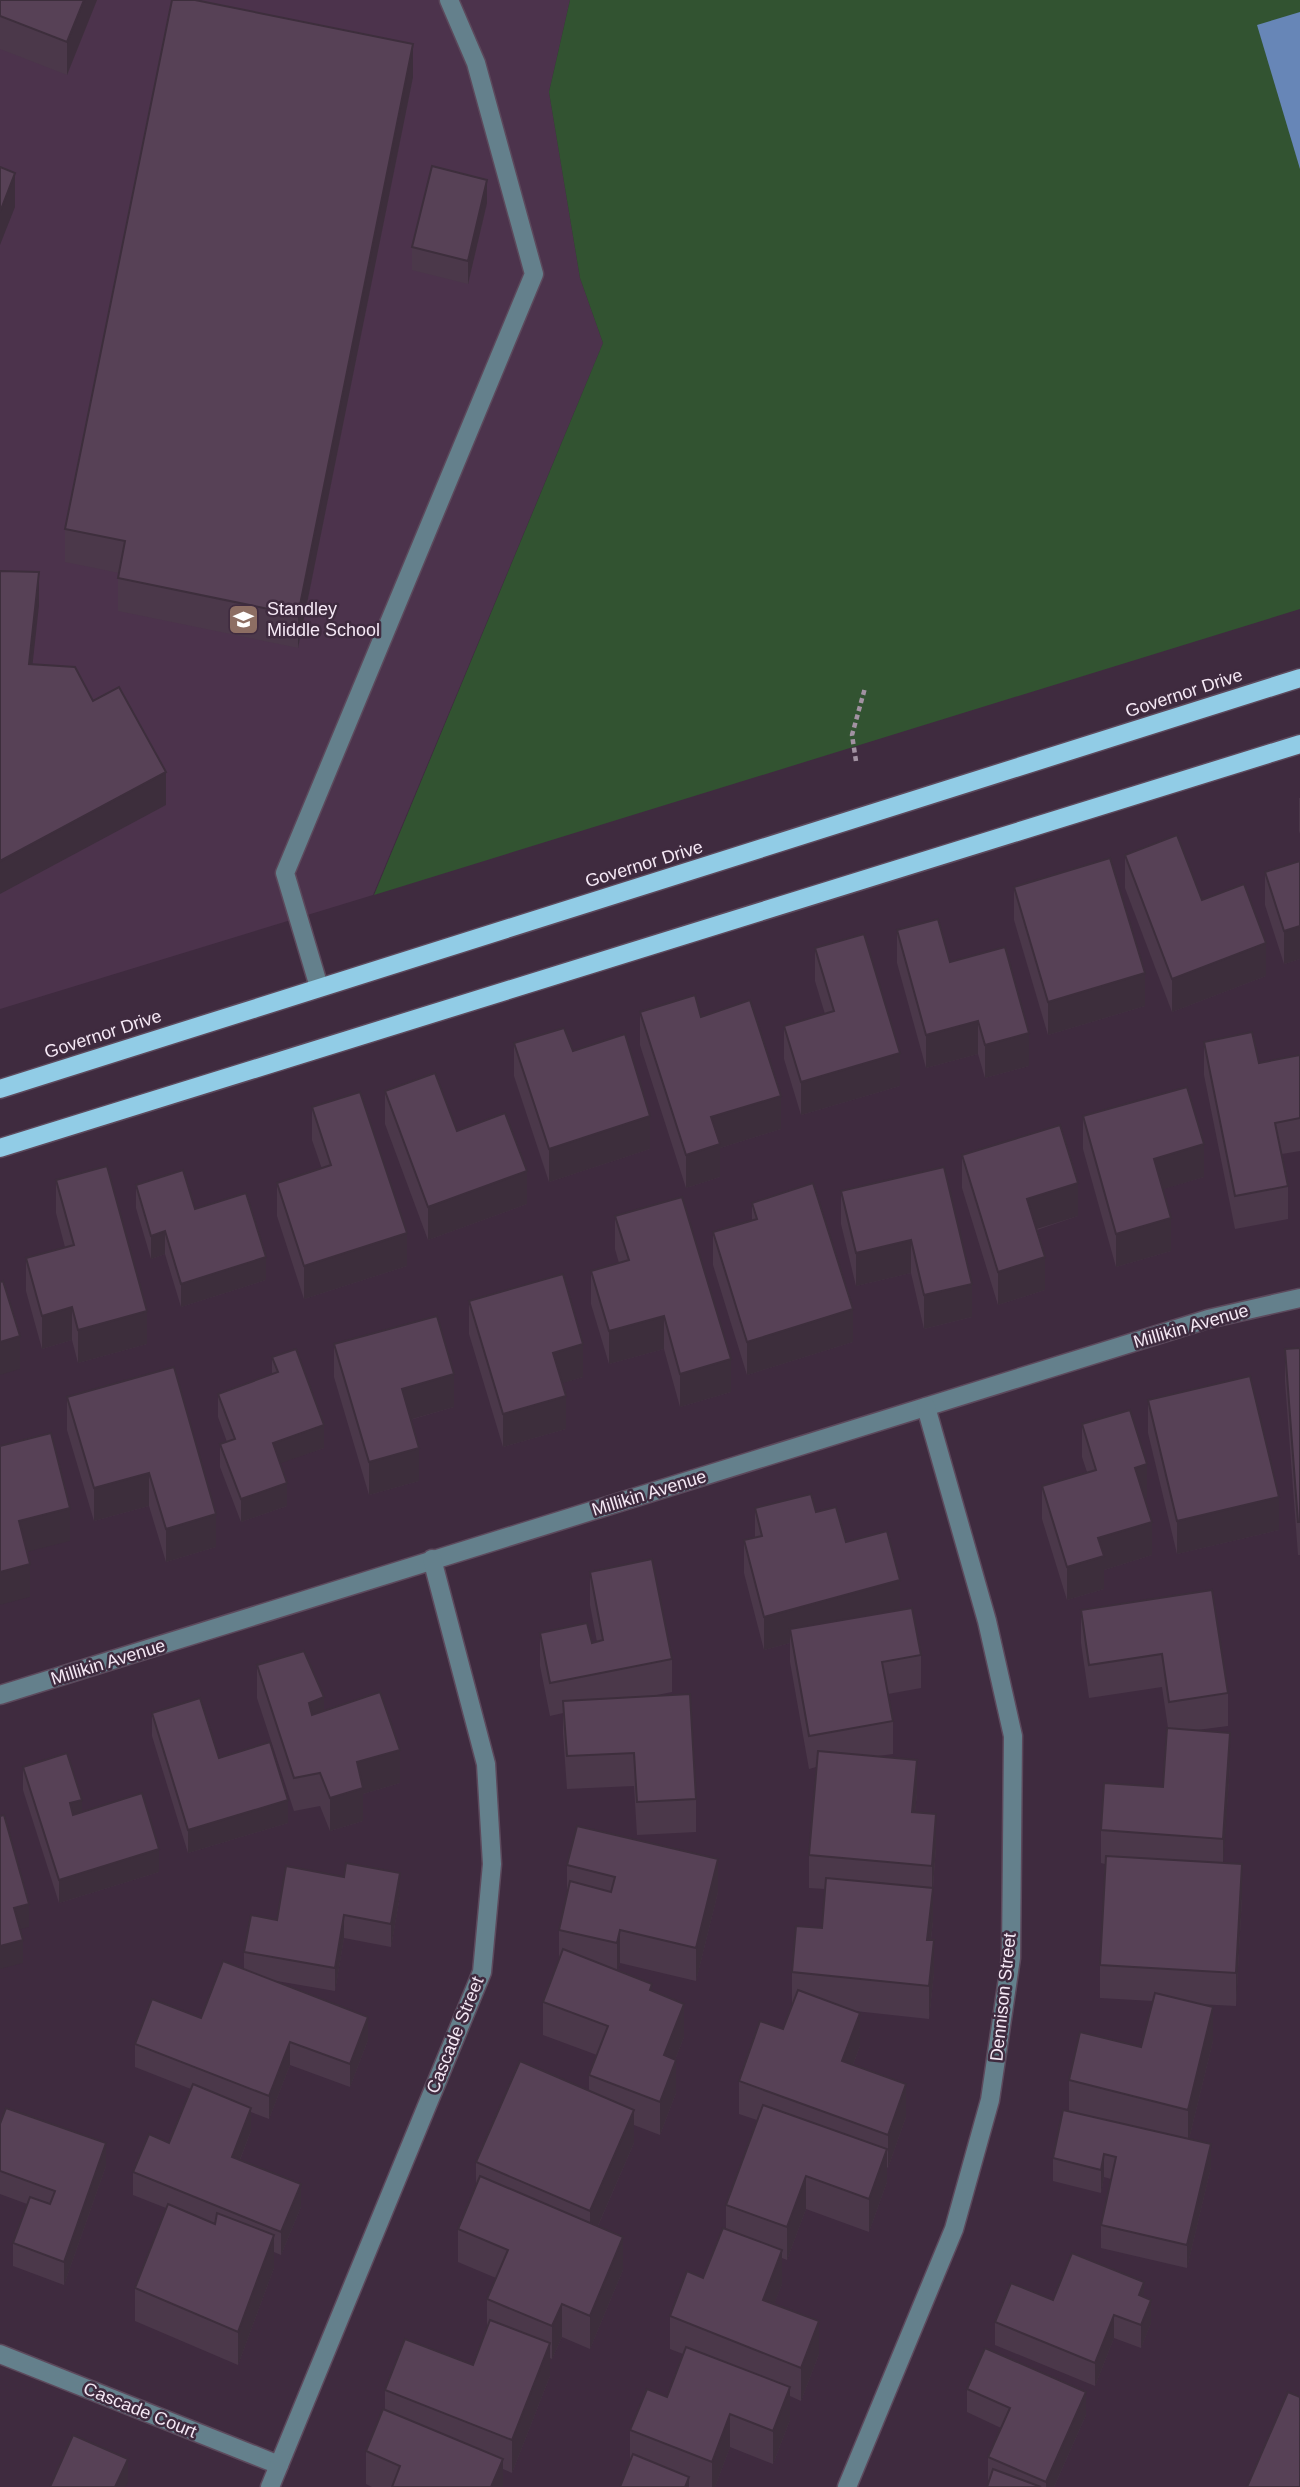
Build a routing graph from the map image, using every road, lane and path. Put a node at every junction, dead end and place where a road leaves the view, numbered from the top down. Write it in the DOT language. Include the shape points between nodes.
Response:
graph roads {
  1 [pos="449,0"];
  2 [pos="1300,678"];
  3 [pos="865,688"];
  4 [pos="1300,744"];
  5 [pos="856,761"];
  6 [pos="319,987"];
  7 [pos="0,1089"];
  8 [pos="0,1148"];
  9 [pos="1300,1298"];
  10 [pos="926,1407"];
  11 [pos="432,1559"];
  12 [pos="0,1695"];
  13 [pos="0,2354"];
  14 [pos="279,2465"];
  15 [pos="270,2487"];
  16 [pos="847,2487"];
  1 -- 6 [label="street" via="476,63 534,274 285,873"];
  2 -- 6 [label="main road, Governor Drive"];
  3 -- 5 [label="path" via="852,735"];
  4 -- 8 [label="main road"];
  6 -- 7 [label="main road, Governor Drive"];
  9 -- 10 [label="street, Millikin Avenue" via="1208,1319"];
  10 -- 11 [label="street, Millikin Avenue"];
  10 -- 16 [label="street, Dennison Street" via="987,1621 1013,1736 1010,1958 990,2100 954,2229"];
  11 -- 12 [label="street, Millikin Avenue"];
  11 -- 14 [label="street, Cascade Street" via="486,1764 492,1864 482,1972"];
  13 -- 14 [label="street, Cascade Court"];
  14 -- 15 [label="street, Cascade Street"];
}
